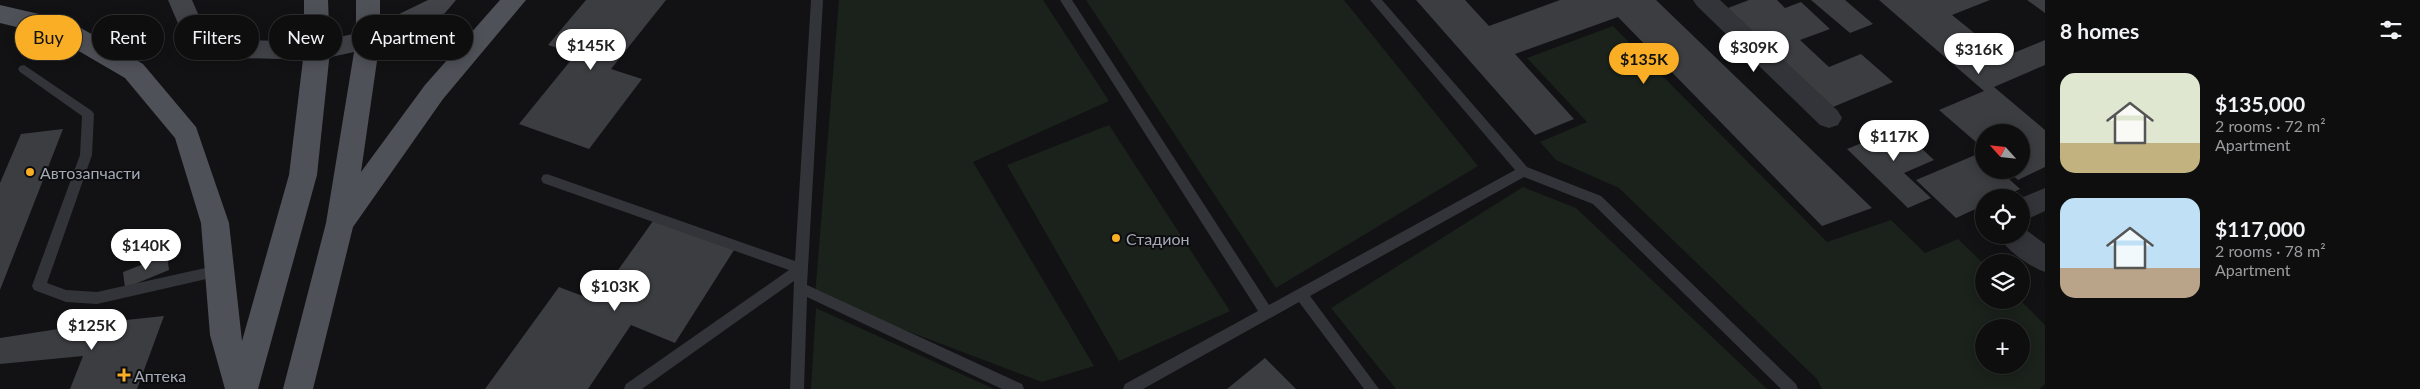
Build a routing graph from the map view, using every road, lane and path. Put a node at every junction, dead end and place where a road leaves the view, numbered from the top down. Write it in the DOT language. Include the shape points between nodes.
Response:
graph roads {
  1 [pos="180,0"];
  2 [pos="316,0"];
  3 [pos="368,0"];
  4 [pos="444,0"];
  5 [pos="514,0"];
  6 [pos="817,0"];
  7 [pos="1066,0"];
  8 [pos="1376,0"];
  9 [pos="1705,0"];
  10 [pos="0,14"];
  11 [pos="316,15"];
  12 [pos="368,15"];
  13 [pos="421,15"];
  14 [pos="269,50"];
  15 [pos="316,60"];
  16 [pos="365,60"];
  17 [pos="24,69"];
  18 [pos="1829,118"];
  19 [pos="1523,171"];
  20 [pos="547,179"];
  21 [pos="2045,199"];
  22 [pos="2030,207"];
  23 [pos="340,223"];
  24 [pos="2024,244"];
  25 [pos="2045,260"];
  26 [pos="801,270"];
  27 [pos="219,271"];
  28 [pos="800,288"];
  29 [pos="1301,295"];
  30 [pos="1267,313"];
  31 [pos="242,389"];
  32 [pos="298,389"];
  33 [pos="631,389"];
  34 [pos="797,389"];
  35 [pos="1017,389"];
  36 [pos="1130,389"];
  37 [pos="1372,389"];
  38 [pos="1792,389"];
  1 -- 14 [label="main road" via="189,22 241,49"];
  2 -- 11 [label="main road"];
  3 -- 12 [label="main road"];
  4 -- 13 [label="main road"];
  5 -- 23 [label="main road" via="434,92"];
  6 -- 26 [label="lane"];
  7 -- 30 [label="lane"];
  8 -- 19 [label="lane"];
  9 -- 18 [label="street"];
  10 -- 27 [label="main road" via="60,28 134,71 187,134 215,223"];
  15 -- 31 [label="main road" via="303,175"];
  16 -- 23 [label="main road"];
  17 -- 27 [label="lane" via="88,114 86,155 38,286 66,296 97,298"];
  19 -- 29 [label="lane"];
  19 -- 38 [label="lane" via="1597,200"];
  20 -- 26 [label="lane"];
  21 -- 22 [label="street"];
  23 -- 32 [label="main road"];
  24 -- 25 [label="street"];
  26 -- 28 [label="lane"];
  26 -- 33 [label="lane"];
  27 -- 31 [label="main road" via="225,335"];
  28 -- 34 [label="lane"];
  28 -- 35 [label="lane"];
  29 -- 30 [label="lane"];
  29 -- 37 [label="lane"];
  30 -- 36 [label="lane"];
}
